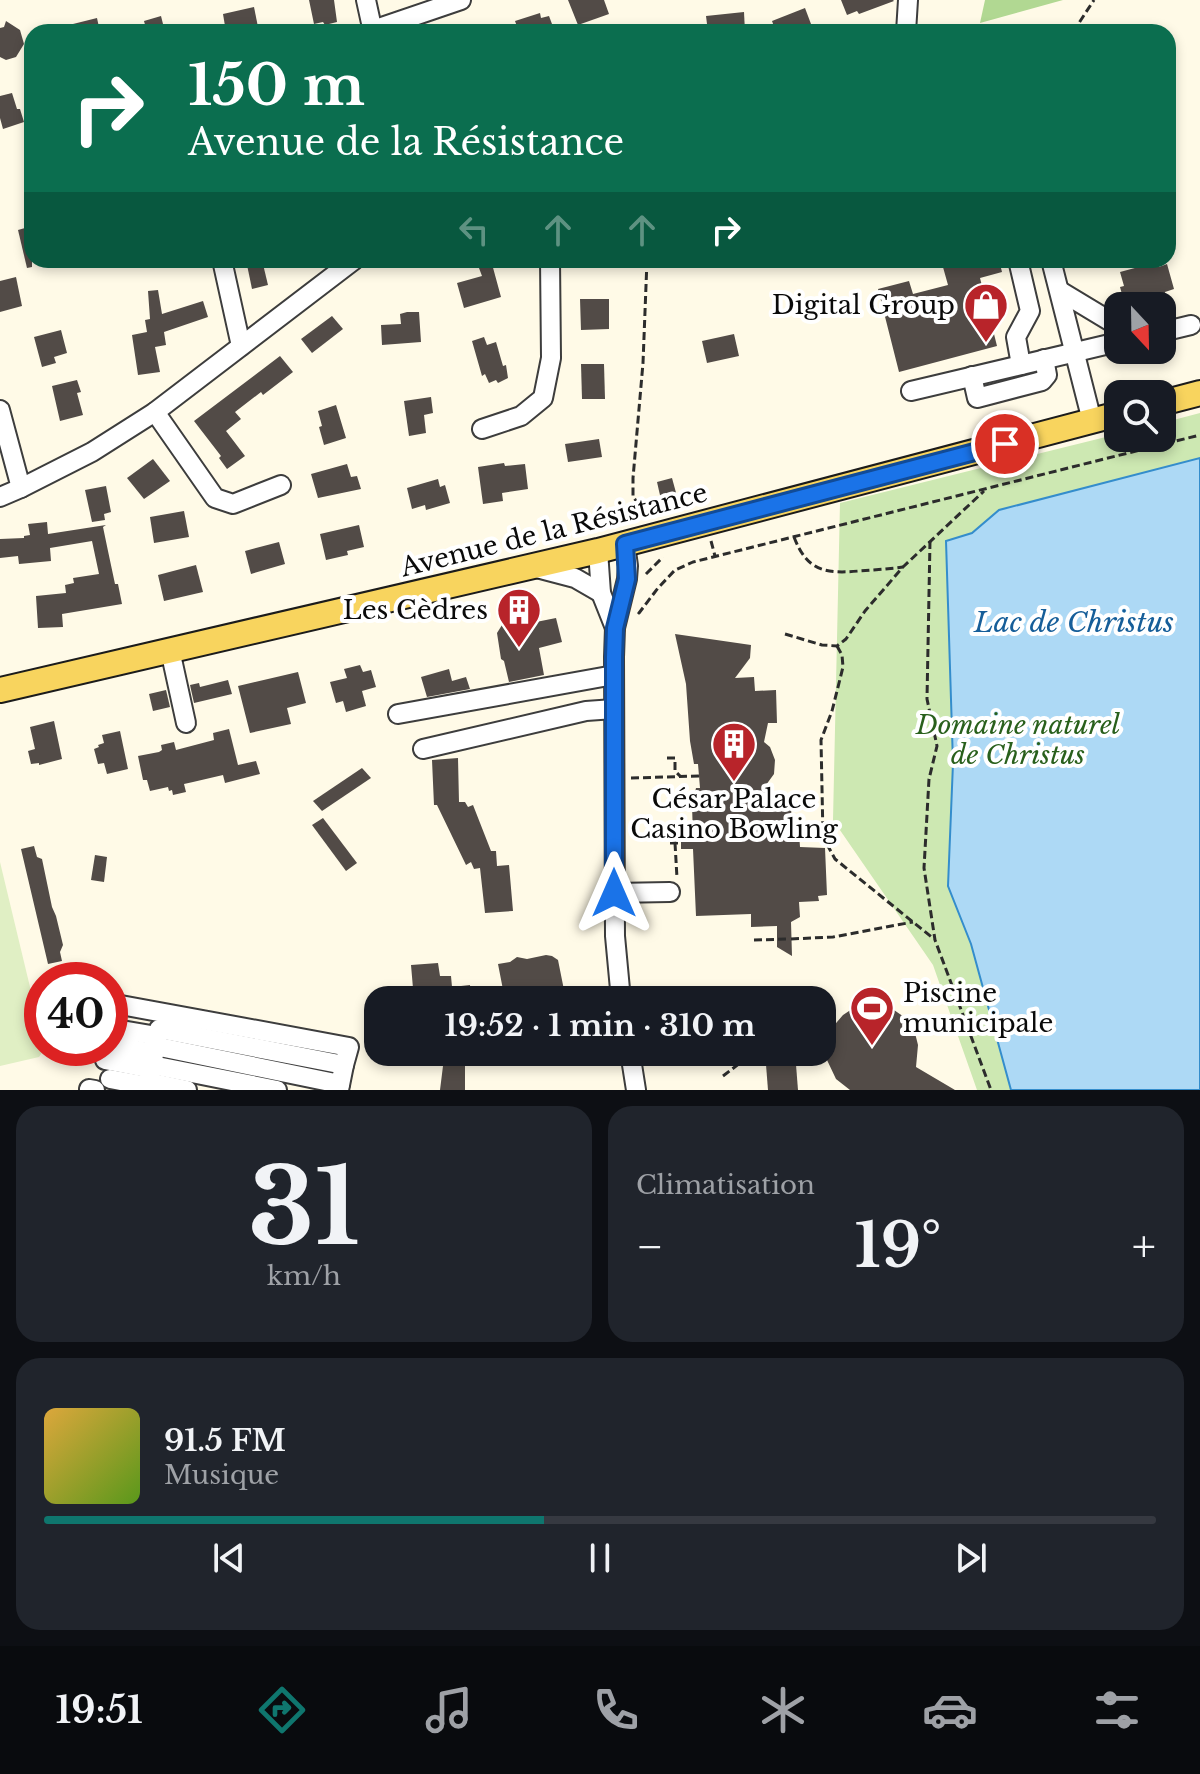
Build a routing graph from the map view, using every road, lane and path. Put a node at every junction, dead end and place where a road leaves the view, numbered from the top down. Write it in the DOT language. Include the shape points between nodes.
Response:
graph roads {
  1 [pos="366,0"];
  2 [pos="461,0"];
  3 [pos="908,0"];
  4 [pos="1094,0"];
  5 [pos="371,24"];
  6 [pos="393,24"];
  7 [pos="906,24"];
  8 [pos="1078,24"];
  9 [pos="224,268"];
  10 [pos="343,268"];
  11 [pos="550,268"];
  12 [pos="647,268"];
  13 [pos="1020,268"];
  14 [pos="1053,268"];
  15 [pos="1060,291"];
  16 [pos="1104,318"];
  17 [pos="1191,325"];
  18 [pos="1176,329"];
  19 [pos="1104,345"];
  20 [pos="241,346"];
  21 [pos="1075,352"];
  22 [pos="1044,359"];
  23 [pos="1021,365"];
  24 [pos="972,376"];
  25 [pos="911,391"];
  26 [pos="1200,393"];
  27 [pos="1176,399"];
  28 [pos="0,410"];
  29 [pos="155,412"];
  30 [pos="1104,418"];
  31 [pos="1092,421"];
  32 [pos="482,429"];
  33 [pos="1200,435"];
  34 [pos="281,485"];
  35 [pos="21,488"];
  36 [pos="985,490"];
  37 [pos="0,497"];
  38 [pos="648,515"];
  39 [pos="794,537"];
  40 [pos="721,538"];
  41 [pos="930,541"];
  42 [pos="625,544"];
  43 [pos="598,551"];
  44 [pos="715,556"];
  45 [pos="663,557"];
  46 [pos="531,566"];
  47 [pos="903,567"];
  48 [pos="644,576"];
  49 [pos="601,593"];
  50 [pos="632,609"];
  51 [pos="615,628"];
  52 [pos="785,634"];
  53 [pos="837,646"];
  54 [pos="170,650"];
  55 [pos="614,675"];
  56 [pos="0,690"];
  57 [pos="614,709"];
  58 [pos="398,714"];
  59 [pos="186,723"];
  60 [pos="423,749"];
  61 [pos="667,758"];
  62 [pos="680,776"];
  63 [pos="699,776"];
  64 [pos="640,778"];
  65 [pos="670,843"];
  66 [pos="675,843"];
  67 [pos="681,843"];
  68 [pos="673,887"];
  69 [pos="614,893"];
  70 [pos="913,922"];
  71 [pos="754,940"];
  72 [pos="935,940"];
  73 [pos="620,986"];
  74 [pos="128,1026"];
  75 [pos="128,1040"];
  76 [pos="153,1057"];
  77 [pos="251,1064"];
  78 [pos="632,1066"];
  79 [pos="736,1066"];
  80 [pos="102,1073"];
  81 [pos="723,1076"];
  82 [pos="339,1087"];
  83 [pos="187,1090"];
  84 [pos="277,1090"];
  85 [pos="636,1090"];
  86 [pos="991,1090"];
  1 -- 5 [label="street"];
  2 -- 6 [label="street"];
  3 -- 7 [label="street"];
  4 -- 8 [label="path"];
  9 -- 20 [label="street"];
  10 -- 20 [label="street"];
  11 -- 32 [label="street" via="551,358 543,398 521,416"];
  12 -- 38 [label="path" via="633,497"];
  13 -- 23 [label="street" via="1030,311 1016,337"];
  14 -- 15 [label="street"];
  15 -- 16 [label="street"];
  15 -- 21 [label="street"];
  17 -- 18 [label="street"];
  19 -- 21 [label="street"];
  20 -- 29 [label="street"];
  21 -- 22 [label="street"];
  21 -- 31 [label="street"];
  22 -- 23 [label="street"];
  22 -- 24 [label="street" via="1047,375 1042,381 977,398"];
  23 -- 24 [label="street"];
  24 -- 25 [label="street"];
  26 -- 27 [label="main road"];
  28 -- 35 [label="street"];
  29 -- 34 [label="street" via="215,498 233,504"];
  29 -- 35 [label="street"];
  30 -- 31 [label="main road, Avenue de la Résistance"];
  31 -- 42 [label="main road, Avenue de la Résistance"];
  33 -- 36 [label="path"];
  35 -- 37 [label="street"];
  36 -- 39 [label="path"];
  36 -- 41 [label="path"];
  39 -- 44 [label="path"];
  39 -- 47 [label="path" via="806,559 826,571"];
  40 -- 44 [label="path" via="711,541"];
  41 -- 47 [label="path"];
  41 -- 72 [label="path" via="927,699 937,746 929,779 924,868"];
  42 -- 43 [label="main road, Avenue de la Résistance"];
  42 -- 51 [label="street" via="627,579"];
  43 -- 46 [label="main road, Avenue de la Résistance"];
  43 -- 49 [label="street"];
  44 -- 50 [label="path" via="675,570 639,613"];
  45 -- 48 [label="path"];
  46 -- 49 [label="street" via="575,578"];
  46 -- 54 [label="main road, Avenue de la Résistance"];
  47 -- 53 [label="path"];
  49 -- 51 [label="street"];
  51 -- 55 [label="street"];
  52 -- 53 [label="path"];
  53 -- 70 [label="path" via="843,667 821,740 823,837 835,859"];
  54 -- 56 [label="main road, Avenue de la Résistance"];
  54 -- 59 [label="street"];
  55 -- 57 [label="street"];
  55 -- 58 [label="street"];
  57 -- 60 [label="street"];
  57 -- 69 [label="street"];
  61 -- 62 [label="path" via="675,758"];
  62 -- 63 [label="path"];
  62 -- 64 [label="path"];
  65 -- 66 [label="path"];
  66 -- 67 [label="path"];
  66 -- 68 [label="path"];
  68 -- 69 [label="street"];
  69 -- 73 [label="street"];
  70 -- 71 [label="path" via="833,937"];
  70 -- 72 [label="path"];
  72 -- 86 [label="path"];
  74 -- 76 [label="street"];
  75 -- 76 [label="street"];
  76 -- 77 [label="street"];
  76 -- 77 [label="street"];
  76 -- 80 [label="street"];
  76 -- 83 [label="street"];
  77 -- 82 [label="street"];
  77 -- 82 [label="street" via="344,1065"];
  77 -- 84 [label="street"];
  78 -- 85 [label="street"];
  79 -- 81 [label="path"];
}
